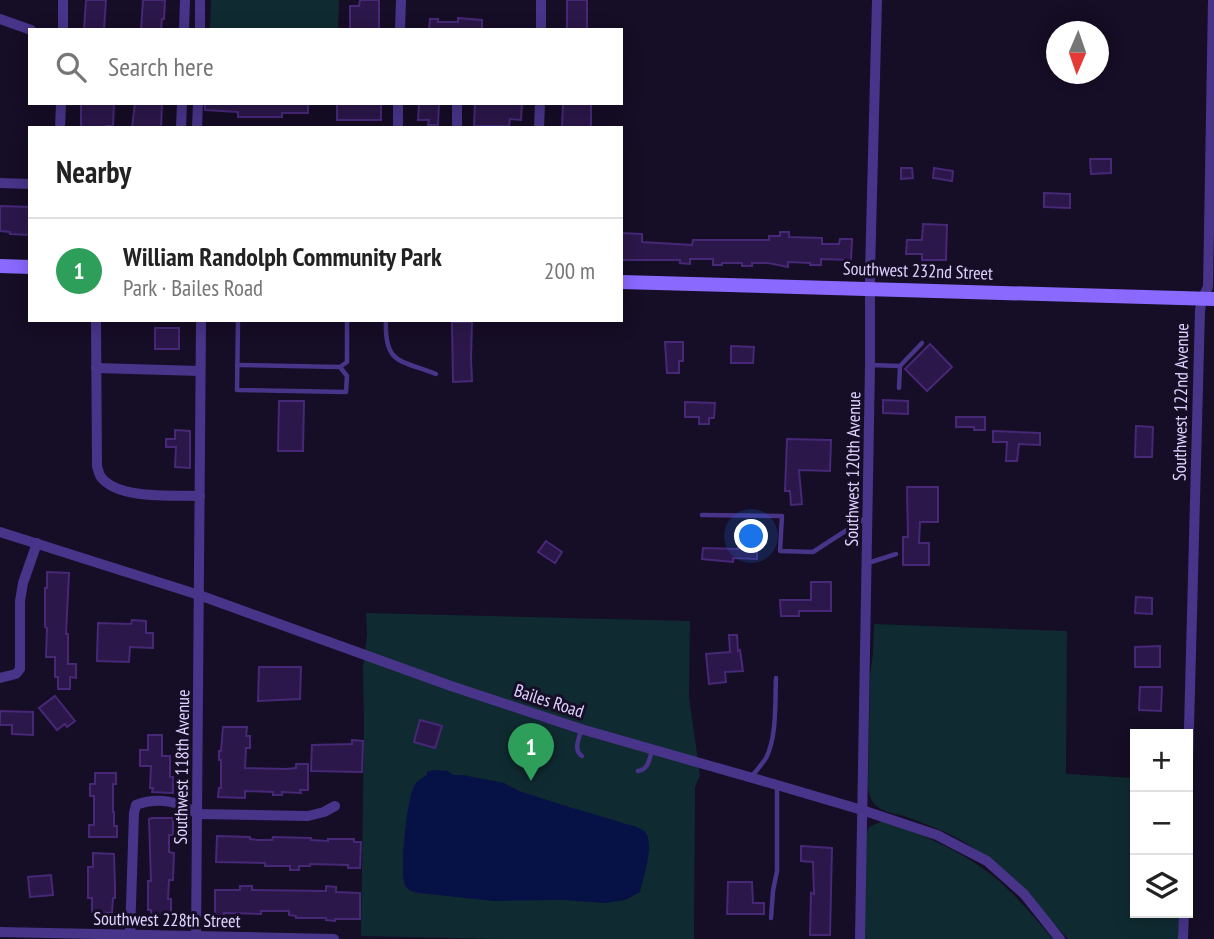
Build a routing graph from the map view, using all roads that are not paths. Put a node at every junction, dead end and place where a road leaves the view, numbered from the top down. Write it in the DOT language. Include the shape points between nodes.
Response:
graph roads {
  1 [pos="64,0"];
  2 [pos="185,0"];
  3 [pos="200,0"];
  4 [pos="401,0"];
  5 [pos="541,0"];
  6 [pos="877,0"];
  7 [pos="1213,0"];
  8 [pos="0,19"];
  9 [pos="63,28"];
  10 [pos="184,28"];
  11 [pos="200,28"];
  12 [pos="400,28"];
  13 [pos="541,28"];
  14 [pos="28,29"];
  15 [pos="61,105"];
  16 [pos="182,105"];
  17 [pos="198,105"];
  18 [pos="398,105"];
  19 [pos="457,105"];
  20 [pos="540,105"];
  21 [pos="60,126"];
  22 [pos="181,126"];
  23 [pos="197,126"];
  24 [pos="398,126"];
  25 [pos="457,126"];
  26 [pos="540,126"];
  27 [pos="0,183"];
  28 [pos="28,184"];
  29 [pos="0,266"];
  30 [pos="28,267"];
  31 [pos="623,282"];
  32 [pos="871,289"];
  33 [pos="1208,299"];
  34 [pos="96,322"];
  35 [pos="201,322"];
  36 [pos="238,322"];
  37 [pos="347,322"];
  38 [pos="386,322"];
  39 [pos="922,343"];
  40 [pos="237,365"];
  41 [pos="870,365"];
  42 [pos="900,366"];
  43 [pos="340,367"];
  44 [pos="96,368"];
  45 [pos="200,371"];
  46 [pos="436,374"];
  47 [pos="899,388"];
  48 [pos="200,496"];
  49 [pos="702,515"];
  50 [pos="868,516"];
  51 [pos="0,532"];
  52 [pos="37,543"];
  53 [pos="896,554"];
  54 [pos="867,563"];
  55 [pos="200,595"];
  56 [pos="0,678"];
  57 [pos="776,678"];
  58 [pos="581,729"];
  59 [pos="1189,729"];
  60 [pos="653,749"];
  61 [pos="582,756"];
  62 [pos="638,771"];
  63 [pos="751,778"];
  64 [pos="777,785"];
  65 [pos="335,806"];
  66 [pos="862,810"];
  67 [pos="197,814"];
  68 [pos="771,918"];
  69 [pos="1184,918"];
  70 [pos="0,932"];
  71 [pos="130,935"];
  72 [pos="196,938"];
  73 [pos="334,939"];
  74 [pos="860,939"];
  75 [pos="1060,939"];
  76 [pos="1183,939"];
  1 -- 9 [label="street"];
  2 -- 10 [label="street"];
  3 -- 11 [label="street"];
  4 -- 12 [label="street"];
  5 -- 13 [label="street"];
  6 -- 32 [label="street, Southwest 120th Avenue"];
  7 -- 33 [label="street, Southwest 122nd Avenue"];
  8 -- 14 [label="street"];
  15 -- 21 [label="street"];
  16 -- 22 [label="street"];
  17 -- 23 [label="street"];
  18 -- 24 [label="street"];
  19 -- 25 [label="street"];
  20 -- 26 [label="street"];
  27 -- 28 [label="street"];
  29 -- 30 [label="street"];
  31 -- 32 [label="street, Southwest 232nd Street"];
  32 -- 33 [label="street, Southwest 232nd Street"];
  32 -- 41 [label="street, Southwest 120th Avenue"];
  33 -- 59 [label="street, Southwest 122nd Avenue" via="1200,310"];
  34 -- 44 [label="street"];
  35 -- 45 [label="street, Southwest 118th Avenue"];
  36 -- 40 [label="lane"];
  37 -- 43 [label="lane" via="347,362"];
  38 -- 46 [label="lane" via="388,350 394,357"];
  39 -- 42 [label="lane"];
  40 -- 43 [label="lane"];
  40 -- 43 [label="lane" via="237,390 346,393 347,376"];
  41 -- 42 [label="lane"];
  41 -- 50 [label="street, Southwest 120th Avenue"];
  42 -- 47 [label="lane"];
  44 -- 45 [label="street"];
  44 -- 48 [label="street" via="101,477 128,493"];
  45 -- 48 [label="street, Southwest 118th Avenue"];
  48 -- 55 [label="street, Southwest 118th Avenue"];
  49 -- 50 [label="lane" via="782,516 780,551 813,552"];
  50 -- 54 [label="street, Southwest 120th Avenue"];
  51 -- 52 [label="street, Bailes Road"];
  52 -- 55 [label="street, Bailes Road"];
  52 -- 56 [label="street" via="20,601 20,668 16,674"];
  53 -- 54 [label="lane"];
  54 -- 66 [label="street, Southwest 120th Avenue"];
  55 -- 58 [label="street, Bailes Road"];
  55 -- 67 [label="street, Southwest 118th Avenue"];
  57 -- 63 [label="lane" via="770,749"];
  58 -- 60 [label="street, Bailes Road"];
  58 -- 61 [label="lane" via="577,748"];
  60 -- 62 [label="lane" via="646,767"];
  60 -- 63 [label="street, Bailes Road"];
  63 -- 64 [label="street, Bailes Road"];
  64 -- 66 [label="street, Bailes Road"];
  64 -- 68 [label="lane" via="777,871"];
  65 -- 67 [label="street" via="308,816"];
  66 -- 74 [label="street, Southwest 120th Avenue"];
  66 -- 75 [label="street, Bailes Road" via="937,835 986,861 1024,894"];
  67 -- 71 [label="street" via="172,802 136,805"];
  67 -- 72 [label="street, Southwest 118th Avenue"];
  69 -- 76 [label="street"];
  70 -- 71 [label="street, Southwest 228th Street"];
  71 -- 72 [label="street, Southwest 228th Street"];
  72 -- 73 [label="street, Southwest 228th Street"];
}
